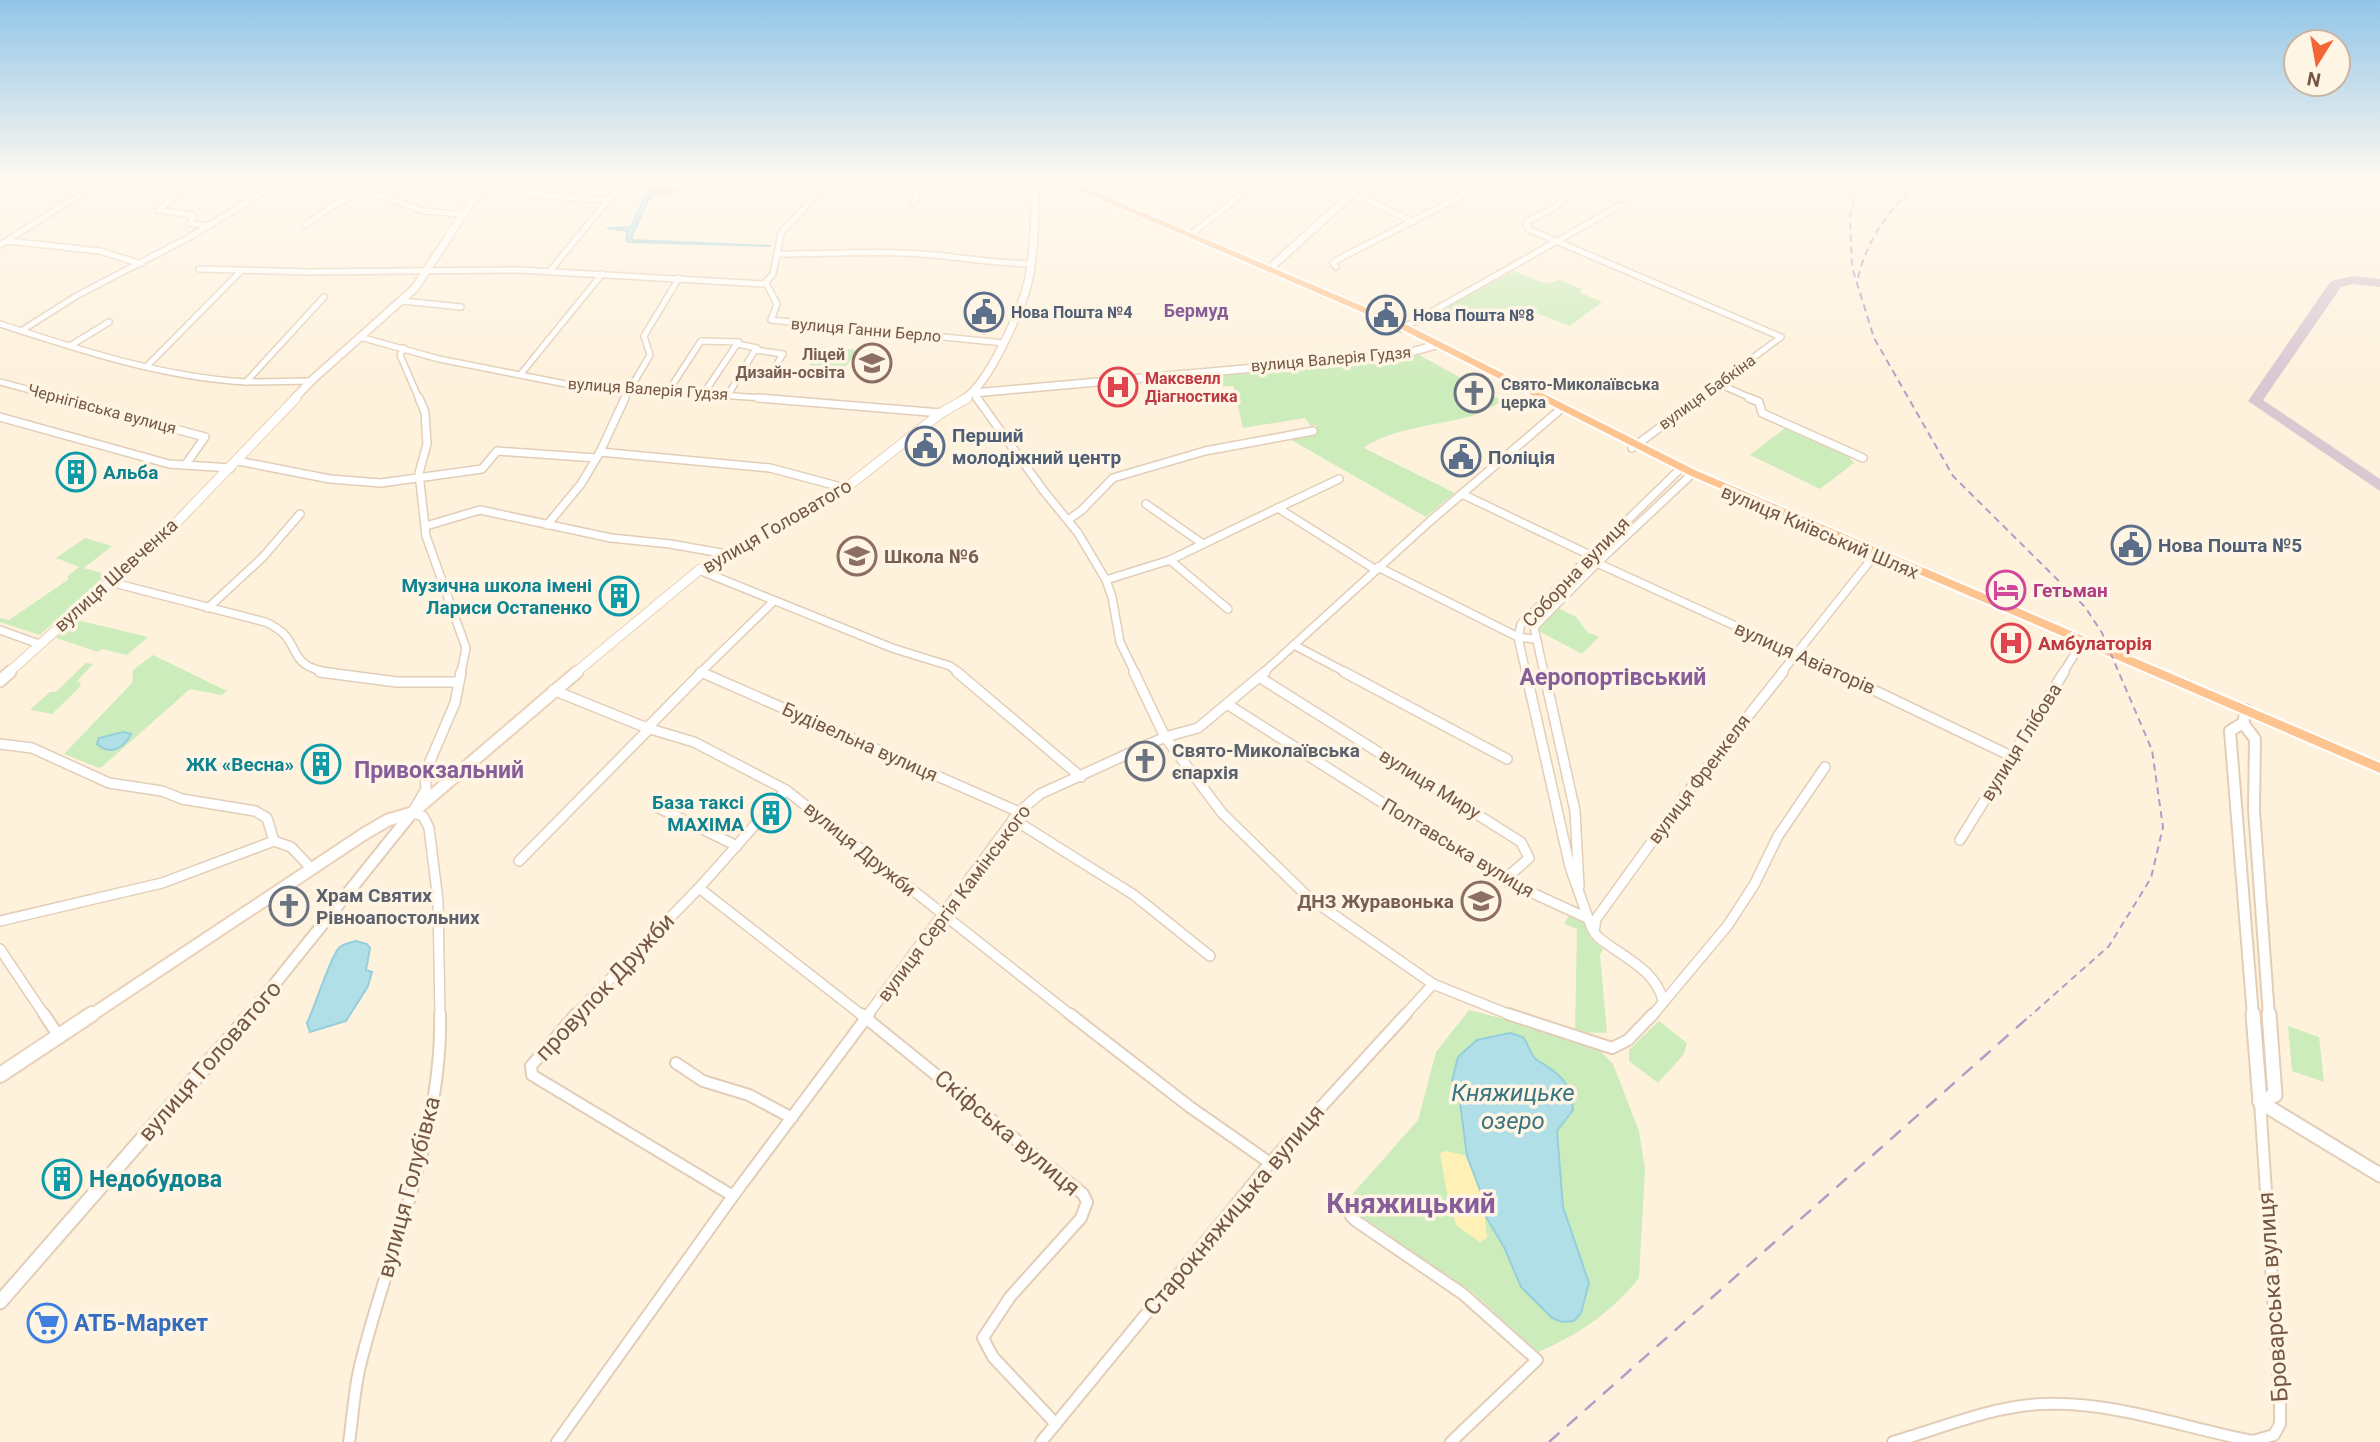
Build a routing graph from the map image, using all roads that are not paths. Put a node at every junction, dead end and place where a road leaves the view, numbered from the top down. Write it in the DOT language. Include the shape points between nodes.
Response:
graph roads {
  1 [pos="65,246"];
  2 [pos="173,246"];
  3 [pos="442,246"];
  4 [pos="569,246"];
  5 [pos="778,246"];
  6 [pos="1031,246"];
  7 [pos="1216,246"];
  8 [pos="1294,246"];
  9 [pos="1364,246"];
  10 [pos="1549,246"];
  11 [pos="1567,246"];
  12 [pos="777,254"];
  13 [pos="141,264"];
  14 [pos="1029,264"];
  15 [pos="1336,267"];
  16 [pos="199,268"];
  17 [pos="1269,269"];
  18 [pos="242,270"];
  19 [pos="428,270"];
  20 [pos="550,271"];
  21 [pos="603,274"];
  22 [pos="679,278"];
  23 [pos="766,284"];
  24 [pos="324,297"];
  25 [pos="402,301"];
  26 [pos="461,307"];
  27 [pos="109,323"];
  28 [pos="0,324"];
  29 [pos="1403,328"];
  30 [pos="21,331"];
  31 [pos="360,337"];
  32 [pos="1003,343"];
  33 [pos="737,344"];
  34 [pos="70,346"];
  35 [pos="1434,346"];
  36 [pos="404,348"];
  37 [pos="755,350"];
  38 [pos="147,366"];
  39 [pos="772,372"];
  40 [pos="520,375"];
  41 [pos="311,381"];
  42 [pos="0,382"];
  43 [pos="246,382"];
  44 [pos="1719,384"];
  45 [pos="629,388"];
  46 [pos="669,390"];
  47 [pos="704,393"];
  48 [pos="974,393"];
  49 [pos="728,395"];
  50 [pos="1561,410"];
  51 [pos="941,413"];
  52 [pos="0,417"];
  53 [pos="1313,431"];
  54 [pos="1634,446"];
  55 [pos="598,455"];
  56 [pos="1863,458"];
  57 [pos="186,464"];
  58 [pos="235,465"];
  59 [pos="1686,472"];
  60 [pos="419,477"];
  61 [pos="1339,479"];
  62 [pos="845,488"];
  63 [pos="1462,494"];
  64 [pos="1146,504"];
  65 [pos="1278,508"];
  66 [pos="300,514"];
  67 [pos="1068,520"];
  68 [pos="547,525"];
  69 [pos="426,526"];
  70 [pos="1203,544"];
  71 [pos="727,554"];
  72 [pos="1875,554"];
  73 [pos="1590,555"];
  74 [pos="1170,560"];
  75 [pos="1598,562"];
  76 [pos="1377,568"];
  77 [pos="699,570"];
  78 [pos="1106,580"];
  79 [pos="110,582"];
  80 [pos="774,601"];
  81 [pos="208,608"];
  82 [pos="1228,609"];
  83 [pos="0,630"];
  84 [pos="1518,637"];
  85 [pos="1535,639"];
  86 [pos="39,644"];
  87 [pos="2081,644"];
  88 [pos="1294,645"];
  89 [pos="1797,653"];
  90 [pos="701,672"];
  91 [pos="1259,677"];
  92 [pos="0,681"];
  93 [pos="458,682"];
  94 [pos="553,690"];
  95 [pos="1227,704"];
  96 [pos="2245,716"];
  97 [pos="648,729"];
  98 [pos="1165,737"];
  99 [pos="0,744"];
  100 [pos="2011,756"];
  101 [pos="1507,759"];
  102 [pos="1825,767"];
  103 [pos="2380,768"];
  104 [pos="2380,775"];
  105 [pos="1080,777"];
  106 [pos="786,790"];
  107 [pos="657,807"];
  108 [pos="412,813"];
  109 [pos="1016,816"];
  110 [pos="1961,840"];
  111 [pos="274,841"];
  112 [pos="737,846"];
  113 [pos="519,861"];
  114 [pos="312,869"];
  115 [pos="1504,880"];
  116 [pos="699,888"];
  117 [pos="1580,900"];
  118 [pos="941,914"];
  119 [pos="1587,918"];
  120 [pos="0,921"];
  121 [pos="1594,932"];
  122 [pos="0,949"];
  123 [pos="1209,956"];
  124 [pos="1433,984"];
  125 [pos="1663,1000"];
  126 [pos="866,1018"];
  127 [pos="58,1035"];
  128 [pos="676,1063"];
  129 [pos="0,1075"];
  130 [pos="2260,1102"];
  131 [pos="792,1118"];
  132 [pos="1270,1163"];
  133 [pos="2380,1175"];
  134 [pos="733,1196"];
  135 [pos="1352,1212"];
  136 [pos="0,1302"];
  137 [pos="1056,1424"];
  138 [pos="1045,1441"];
  139 [pos="349,1442"];
  140 [pos="557,1442"];
  141 [pos="1451,1442"];
  142 [pos="1893,1442"];
  1 -- 13 [label="street"];
  2 -- 13 [label="street"];
  3 -- 19 [label="main road, вулиця Шевченка"];
  4 -- 20 [label="street"];
  5 -- 12 [label="street"];
  6 -- 14 [label="main road, вулиця Головатого"];
  7 -- 17 [label="highway, вулиця Київський Шлях"];
  8 -- 17 [label="street"];
  9 -- 15 [label="street" via="1337,260 1333,263"];
  10 -- 29 [label="street"];
  11 -- 44 [label="street, вулиця Бабкіна" via="1781,337"];
  12 -- 14 [label="street" via="898,253"];
  12 -- 23 [label="street"];
  13 -- 30 [label="street" via="78,295"];
  14 -- 32 [label="main road, вулиця Головатого" via="1027,284"];
  16 -- 18 [label="street"];
  17 -- 29 [label="highway, вулиця Київський Шлях"];
  18 -- 19 [label="street"];
  18 -- 38 [label="street"];
  19 -- 20 [label="street"];
  19 -- 25 [label="main road, вулиця Шевченка"];
  20 -- 21 [label="street"];
  21 -- 22 [label="street"];
  21 -- 40 [label="street"];
  22 -- 23 [label="street"];
  22 -- 45 [label="street" via="644,336 650,355"];
  23 -- 32 [label="street, вулиця Ганни Берло" via="776,304 771,320"];
  24 -- 43 [label="street"];
  25 -- 26 [label="street"];
  25 -- 31 [label="main road, вулиця Шевченка"];
  27 -- 34 [label="street"];
  28 -- 30 [label="street"];
  29 -- 35 [label="highway, вулиця Київський Шлях"];
  30 -- 34 [label="street"];
  31 -- 36 [label="street, вулиця Валерія Гудзя"];
  31 -- 41 [label="main road, вулиця Шевченка"];
  32 -- 48 [label="main road, вулиця Головатого"];
  33 -- 37 [label="street" via="758,346"];
  33 -- 46 [label="street" via="701,341"];
  33 -- 47 [label="street"];
  34 -- 38 [label="street"];
  35 -- 48 [label="street, вулиця Валерія Гудзя" via="1402,355"];
  35 -- 50 [label="highway, вулиця Київський Шлях"];
  36 -- 40 [label="street, вулиця Валерія Гудзя"];
  36 -- 60 [label="street" via="400,355 425,412 427,444"];
  37 -- 39 [label="street" via="783,354"];
  37 -- 49 [label="street"];
  38 -- 43 [label="street"];
  40 -- 45 [label="street, вулиця Валерія Гудзя" via="576,386"];
  41 -- 43 [label="street"];
  41 -- 58 [label="main road, вулиця Шевченка"];
  42 -- 57 [label="street, Чернігівська вулиця" via="205,437"];
  44 -- 54 [label="street, вулиця Бабкіна"];
  44 -- 56 [label="street" via="1759,402 1762,414"];
  45 -- 46 [label="street, вулиця Валерія Гудзя"];
  45 -- 55 [label="street"];
  46 -- 47 [label="street, вулиця Валерія Гудзя"];
  47 -- 49 [label="street, вулиця Валерія Гудзя"];
  48 -- 51 [label="main road, вулиця Головатого"];
  48 -- 67 [label="street"];
  49 -- 51 [label="street, вулиця Валерія Гудзя"];
  50 -- 54 [label="highway, вулиця Київський Шлях"];
  50 -- 63 [label="street, вулиця Сергія Камінського"];
  51 -- 62 [label="main road, вулиця Головатого"];
  52 -- 57 [label="street, Чернігівська вулиця" via="169,464"];
  53 -- 67 [label="street" via="1205,452 1113,478"];
  54 -- 59 [label="highway, вулиця Київський Шлях"];
  55 -- 60 [label="street" via="497,451 482,469"];
  55 -- 62 [label="street" via="770,468"];
  55 -- 68 [label="street"];
  57 -- 58 [label="street"];
  58 -- 60 [label="street" via="373,483"];
  58 -- 79 [label="main road, вулиця Шевченка"];
  59 -- 72 [label="highway, вулиця Київський Шлях"];
  59 -- 73 [label="street, Соборна вулиця"];
  59 -- 75 [label="street, Соборна вулиця"];
  60 -- 69 [label="street"];
  61 -- 65 [label="street"];
  62 -- 71 [label="main road, вулиця Головатого"];
  63 -- 73 [label="street, вулиця Авіаторів"];
  63 -- 76 [label="street, вулиця Сергія Камінського"];
  64 -- 70 [label="street"];
  65 -- 70 [label="street"];
  65 -- 76 [label="street"];
  66 -- 81 [label="street"];
  67 -- 78 [label="street"];
  68 -- 69 [label="street" via="480,510"];
  68 -- 71 [label="street"];
  69 -- 93 [label="street" via="466,648"];
  70 -- 74 [label="street"];
  71 -- 77 [label="main road, вулиця Головатого"];
  72 -- 87 [label="highway, вулиця Київський Шлях"];
  72 -- 89 [label="street, вулиця Френкеля"];
  72 -- 96 [label="highway, вулиця Київський Шлях"];
  73 -- 75 [label="street, вулиця Авіаторів"];
  73 -- 84 [label="street, Соборна вулиця" via="1521,624"];
  74 -- 78 [label="street"];
  74 -- 82 [label="street"];
  75 -- 85 [label="street, Соборна вулиця" via="1534,627"];
  75 -- 89 [label="street, вулиця Авіаторів"];
  76 -- 84 [label="street"];
  76 -- 88 [label="street, вулиця Сергія Камінського"];
  77 -- 80 [label="street"];
  77 -- 94 [label="main road, вулиця Головатого"];
  78 -- 98 [label="street" via="1120,642"];
  79 -- 81 [label="street"];
  79 -- 86 [label="main road, вулиця Шевченка"];
  80 -- 90 [label="street"];
  80 -- 105 [label="street" via="950,666"];
  81 -- 93 [label="street" via="284,631 304,668 397,682"];
  83 -- 86 [label="street"];
  84 -- 85 [label="street"];
  84 -- 117 [label="street, Соборна вулиця"];
  85 -- 117 [label="street, Соборна вулиця" via="1575,811"];
  86 -- 92 [label="main road, вулиця Шевченка"];
  87 -- 96 [label="highway, вулиця Київський Шлях"];
  87 -- 100 [label="street, вулиця Глібова"];
  88 -- 91 [label="street, вулиця Сергія Камінського"];
  88 -- 101 [label="street"];
  89 -- 100 [label="street, вулиця Авіаторів"];
  89 -- 121 [label="street, вулиця Френкеля" via="1605,905 1593,924"];
  90 -- 97 [label="street"];
  90 -- 109 [label="street, Будівельна вулиця"];
  91 -- 95 [label="street, вулиця Сергія Камінського"];
  91 -- 115 [label="street, вулиця Миру" via="1521,842 1529,858"];
  93 -- 108 [label="street" via="456,703 425,773 426,789"];
  94 -- 97 [label="street, вулиця Дружби"];
  94 -- 108 [label="main road, вулиця Головатого"];
  95 -- 98 [label="street, вулиця Сергія Камінського" via="1198,728"];
  95 -- 115 [label="street, Полтавська вулиця"];
  96 -- 103 [label="highway, вулиця Київський Шлях"];
  96 -- 104 [label="highway, вулиця Київський Шлях"];
  96 -- 130 [label="street, Броварська вулиця" via="2230,731"];
  96 -- 130 [label="street" via="2255,739 2254,810 2275,1095"];
  97 -- 106 [label="street, вулиця Дружби" via="694,742"];
  97 -- 113 [label="street"];
  98 -- 105 [label="street, вулиця Сергія Камінського"];
  98 -- 124 [label="street" via="1222,813 1307,896"];
  99 -- 111 [label="street" via="32,748 109,783 255,811 267,818"];
  100 -- 110 [label="street, вулиця Глібова"];
  102 -- 125 [label="street" via="1778,836 1728,925"];
  105 -- 109 [label="street, вулиця Сергія Камінського" via="1040,794"];
  106 -- 112 [label="street, провулок Дружби"];
  106 -- 118 [label="street, вулиця Дружби"];
  107 -- 112 [label="street"];
  108 -- 114 [label="main road, вулиця Головатого" via="388,820"];
  108 -- 136 [label="street, вулиця Головатого" via="263,1000"];
  108 -- 139 [label="street, вулиця Голубівка" via="423,816 429,828 438,901 441,1040 434,1105 360,1365"];
  109 -- 118 [label="street, вулиця Сергія Камінського"];
  109 -- 123 [label="street, Будівельна вулиця" via="1134,895"];
  111 -- 114 [label="street" via="295,849"];
  111 -- 120 [label="street" via="162,883"];
  112 -- 116 [label="street, провулок Дружби"];
  114 -- 127 [label="main road, вулиця Головатого"];
  115 -- 119 [label="street, Полтавська вулиця"];
  116 -- 126 [label="street, Скіфська вулиця"];
  116 -- 134 [label="street, провулок Дружби" via="531,1066 532,1075"];
  117 -- 119 [label="street, Соборна вулиця"];
  118 -- 126 [label="street, вулиця Сергія Камінського"];
  118 -- 132 [label="street, вулиця Дружби" via="1190,1107"];
  119 -- 121 [label="street, Соборна вулиця"];
  121 -- 125 [label="street" via="1655,979"];
  122 -- 127 [label="street"];
  124 -- 125 [label="street" via="1606,1048 1628,1040"];
  124 -- 132 [label="street, Старокняжицька вулиця"];
  126 -- 131 [label="street, вулиця Сергія Камінського"];
  126 -- 137 [label="street, Скіфська вулиця" via="1083,1194 1087,1202 1081,1218 983,1336 993,1357"];
  127 -- 129 [label="main road, вулиця Головатого"];
  128 -- 131 [label="street" via="703,1081 749,1095"];
  130 -- 133 [label="street"];
  130 -- 142 [label="street, Броварська вулиця" via="2280,1400 2280,1424 2274,1436 2253,1441 2087,1406 2042,1404"];
  131 -- 134 [label="street, вулиця Сергія Камінського"];
  132 -- 137 [label="street, Старокняжицька вулиця"];
  134 -- 140 [label="street, вулиця Сергія Камінського"];
  135 -- 141 [label="street" via="1356,1221 1480,1308 1537,1360"];
  137 -- 138 [label="street, Старокняжицька вулиця"];
}
